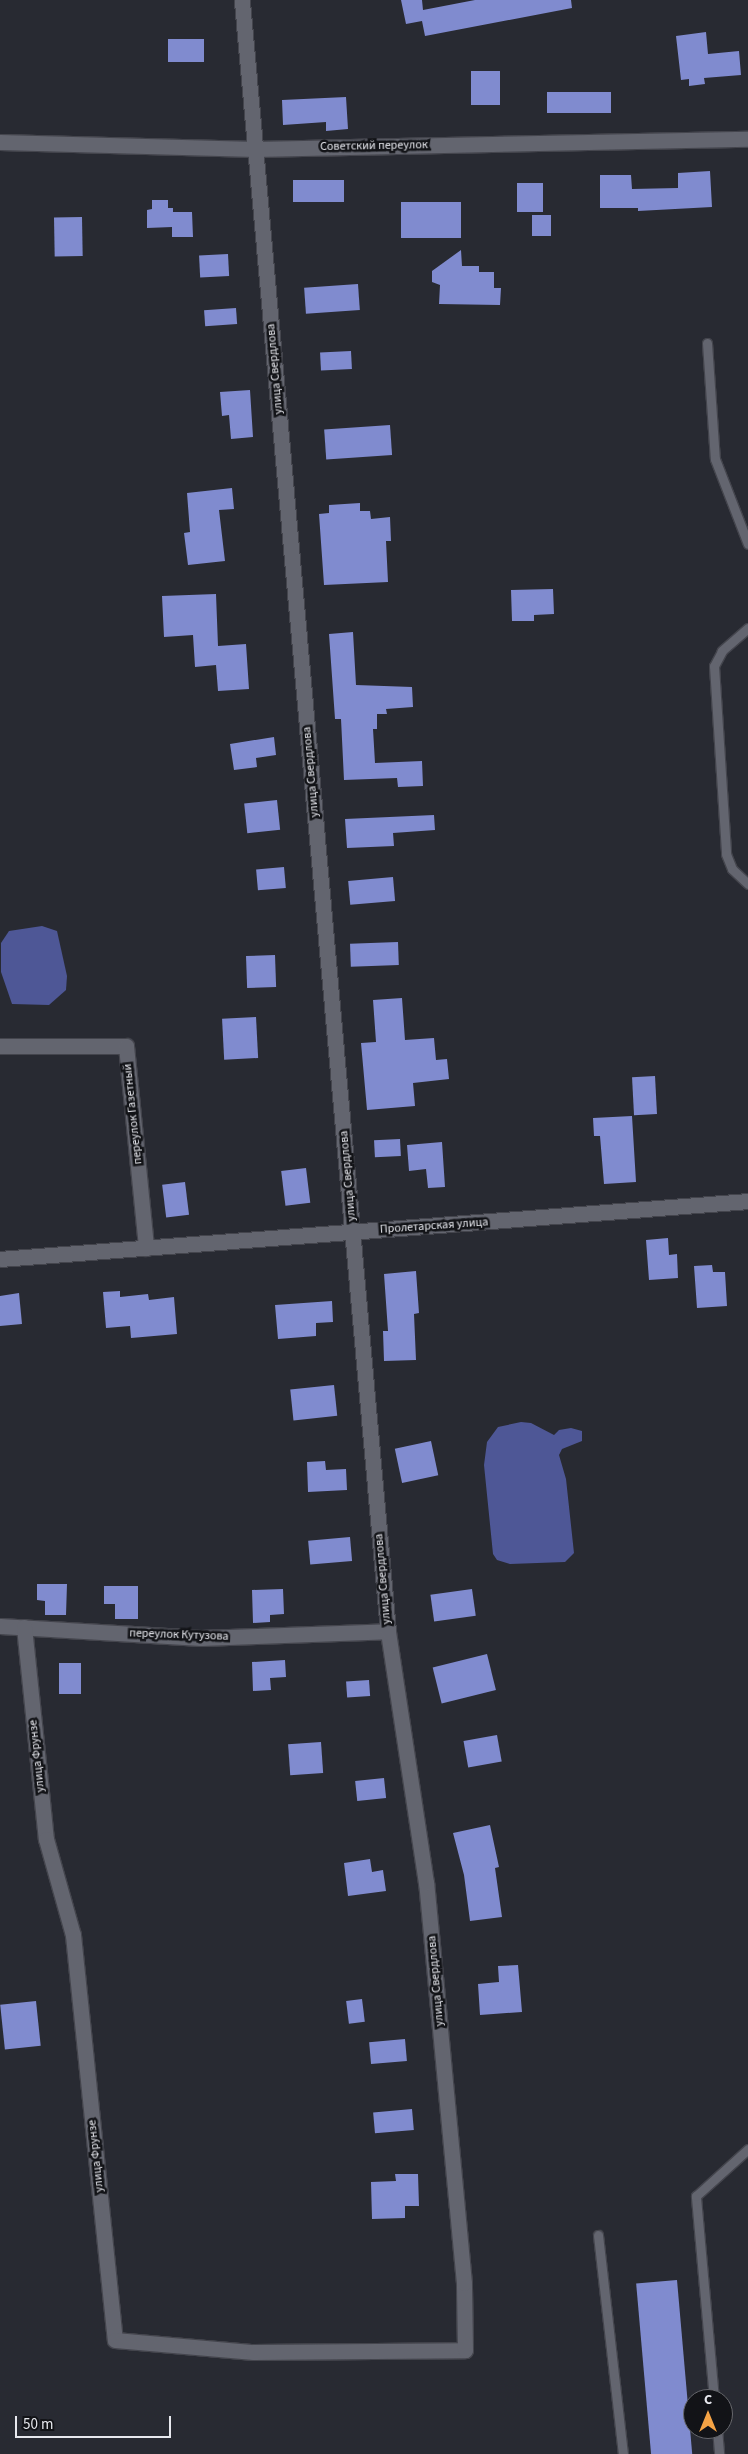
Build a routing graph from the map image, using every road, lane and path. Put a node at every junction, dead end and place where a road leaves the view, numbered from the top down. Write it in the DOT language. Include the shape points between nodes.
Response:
graph roads {
  1 [pos="242,0"];
  2 [pos="748,139"];
  3 [pos="0,142"];
  4 [pos="255,149"];
  5 [pos="707,344"];
  6 [pos="748,544"];
  7 [pos="748,628"];
  8 [pos="748,884"];
  9 [pos="0,1046"];
  10 [pos="748,1201"];
  11 [pos="353,1232"];
  12 [pos="146,1248"];
  13 [pos="0,1260"];
  14 [pos="0,1626"];
  15 [pos="24,1627"];
  16 [pos="388,1631"];
  17 [pos="748,2149"];
  18 [pos="598,2235"];
  19 [pos="465,2350"];
  20 [pos="713,2389"];
  21 [pos="718,2439"];
  22 [pos="623,2454"];
  23 [pos="719,2454"];
  1 -- 4 [label="street, улица Свердлова"];
  2 -- 4 [label="street, Советский переулок"];
  3 -- 4 [label="street, Советский переулок"];
  4 -- 11 [label="street, улица Свердлова"];
  5 -- 6 [label="lane" via="715,459"];
  7 -- 8 [label="lane" via="722,651 714,666 726,854 732,869"];
  9 -- 12 [label="street, переулок Газетный" via="126,1046"];
  10 -- 11 [label="street, Пролетарская улица"];
  11 -- 12 [label="street, Пролетарская улица"];
  11 -- 16 [label="street, улица Свердлова"];
  12 -- 13 [label="street, Пролетарская улица"];
  14 -- 15 [label="street, переулок Кутузова"];
  15 -- 16 [label="street, переулок Кутузова" via="201,1638"];
  15 -- 19 [label="street, улица Фрунзе" via="46,1839 72,1935 115,2340 253,2352"];
  16 -- 19 [label="street, улица Свердлова" via="426,1883 464,2283"];
  17 -- 20 [label="lane" via="696,2196"];
  18 -- 22 [label="lane"];
  21 -- 23 [label="lane"];
}
